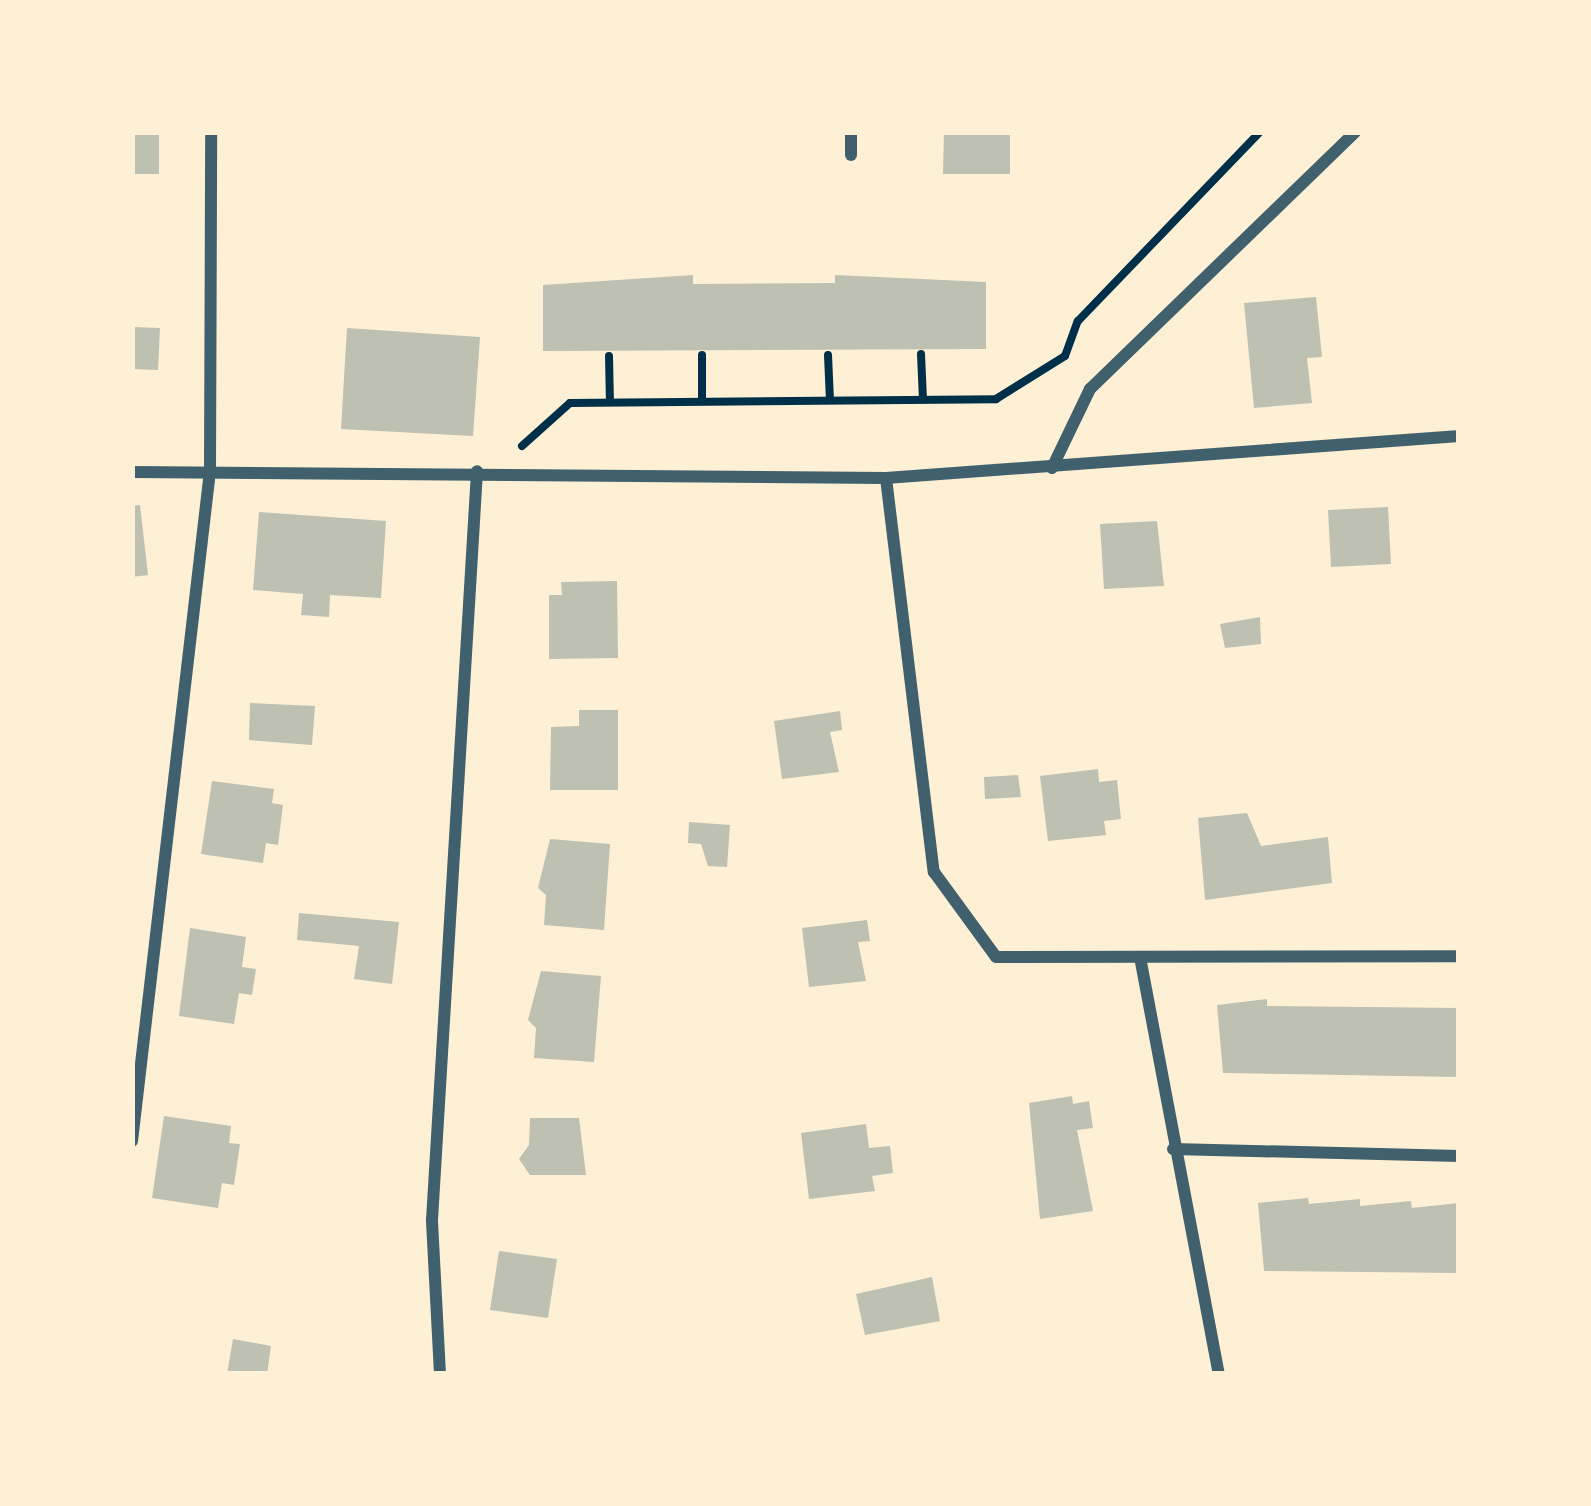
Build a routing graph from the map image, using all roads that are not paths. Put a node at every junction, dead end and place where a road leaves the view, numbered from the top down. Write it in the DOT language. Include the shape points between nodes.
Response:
graph roads {
  1 [pos="211,132"];
  2 [pos="851,132"];
  3 [pos="1355,132"];
  4 [pos="851,155"];
  5 [pos="1459,436"];
  6 [pos="1052,468"];
  7 [pos="210,471"];
  8 [pos="477,471"];
  9 [pos="132,472"];
  10 [pos="886,478"];
  11 [pos="1459,956"];
  12 [pos="1140,957"];
  13 [pos="132,1142"];
  14 [pos="1173,1149"];
  15 [pos="1459,1156"];
  16 [pos="440,1374"];
  17 [pos="1219,1374"];
  1 -- 7 [label="street"];
  2 -- 4 [label="street"];
  3 -- 6 [label="street" via="1090,389"];
  5 -- 6 [label="street"];
  6 -- 10 [label="street"];
  7 -- 8 [label="street"];
  7 -- 9 [label="street"];
  7 -- 13 [label="street"];
  8 -- 10 [label="street"];
  8 -- 16 [label="street" via="432,1220"];
  10 -- 12 [label="street" via="934,872 996,957"];
  11 -- 12 [label="street"];
  12 -- 14 [label="street"];
  14 -- 15 [label="street"];
  14 -- 17 [label="street"];
}
